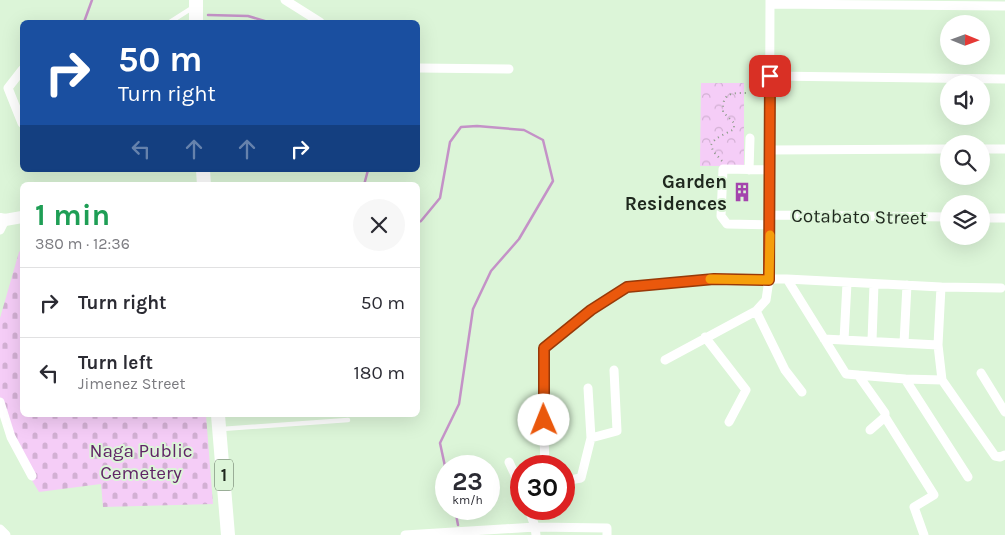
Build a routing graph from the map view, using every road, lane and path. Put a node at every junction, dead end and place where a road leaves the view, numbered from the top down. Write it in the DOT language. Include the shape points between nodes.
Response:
graph roads {
  1 [pos="285,0"];
  2 [pos="770,2"];
  3 [pos="196,3"];
  4 [pos="1005,6"];
  5 [pos="173,20"];
  6 [pos="196,20"];
  7 [pos="317,20"];
  8 [pos="420,68"];
  9 [pos="509,69"];
  10 [pos="20,73"];
  11 [pos="770,76"];
  12 [pos="1005,79"];
  13 [pos="746,93"];
  14 [pos="20,118"];
  15 [pos="750,138"];
  16 [pos="940,149"];
  17 [pos="990,149"];
  18 [pos="1005,149"];
  19 [pos="770,150"];
  20 [pos="728,169"];
  21 [pos="750,170"];
  22 [pos="770,170"];
  23 [pos="770,215"];
  24 [pos="940,217"];
  25 [pos="20,218"];
  26 [pos="990,218"];
  27 [pos="1005,218"];
  28 [pos="2,223"];
  29 [pos="770,225"];
  30 [pos="787,279"];
  31 [pos="769,280"];
  32 [pos="847,283"];
  33 [pos="874,284"];
  34 [pos="907,285"];
  35 [pos="941,287"];
  36 [pos="1001,288"];
  37 [pos="756,311"];
  38 [pos="705,338"];
  39 [pos="824,339"];
  40 [pos="844,340"];
  41 [pos="872,341"];
  42 [pos="904,343"];
  43 [pos="938,345"];
  44 [pos="665,360"];
  45 [pos="614,370"];
  46 [pos="980,373"];
  47 [pos="858,376"];
  48 [pos="904,379"];
  49 [pos="942,380"];
  50 [pos="588,388"];
  51 [pos="802,392"];
  52 [pos="0,402"];
  53 [pos="1005,412"];
  54 [pos="885,417"];
  55 [pos="348,420"];
  56 [pos="219,422"];
  57 [pos="729,422"];
  58 [pos="870,430"];
  59 [pos="591,438"];
  60 [pos="545,455"];
  61 [pos="1003,456"];
  62 [pos="32,476"];
  63 [pos="968,477"];
  64 [pos="575,479"];
  65 [pos="0,529"];
  66 [pos="577,530"];
  67 [pos="536,531"];
  68 [pos="6,535"];
  69 [pos="228,535"];
  70 [pos="405,535"];
  71 [pos="607,535"];
  72 [pos="924,535"];
  1 -- 7 [label="street"];
  2 -- 4 [label="street"];
  2 -- 11 [label="street"];
  3 -- 5 [label="lane"];
  3 -- 6 [label="main road"];
  8 -- 9 [label="street"];
  10 -- 14 [label="street" via="8,88"];
  11 -- 12 [label="street"];
  11 -- 19 [label="street"];
  13 -- 20 [label="path" via="725,96 723,112 734,123 734,129 718,137 711,145"];
  15 -- 21 [label="street"];
  16 -- 19 [label="street"];
  17 -- 18 [label="street"];
  19 -- 22 [label="street"];
  20 -- 21 [label="street"];
  20 -- 29 [label="street" via="723,169 721,216 727,224"];
  21 -- 22 [label="street"];
  22 -- 23 [label="street"];
  23 -- 24 [label="street, Cotabato Street"];
  23 -- 29 [label="street"];
  25 -- 28 [label="street"];
  26 -- 27 [label="street"];
  29 -- 31 [label="street"];
  30 -- 31 [label="street"];
  30 -- 32 [label="street"];
  30 -- 39 [label="street"];
  31 -- 37 [label="street" via="766,300"];
  31 -- 60 [label="street" via="714,279 627,287 591,310 544,348"];
  32 -- 33 [label="street"];
  32 -- 40 [label="street"];
  33 -- 34 [label="street"];
  33 -- 41 [label="street"];
  34 -- 35 [label="street"];
  34 -- 42 [label="street"];
  35 -- 36 [label="street"];
  35 -- 43 [label="street"];
  37 -- 38 [label="street"];
  37 -- 51 [label="street" via="785,370"];
  38 -- 44 [label="street"];
  38 -- 57 [label="street" via="746,390"];
  39 -- 40 [label="street"];
  39 -- 47 [label="street" via="846,374"];
  40 -- 41 [label="street"];
  41 -- 42 [label="street"];
  42 -- 43 [label="street"];
  43 -- 49 [label="street"];
  45 -- 59 [label="street" via="617,431"];
  46 -- 53 [label="street"];
  47 -- 48 [label="street"];
  47 -- 54 [label="street"];
  48 -- 49 [label="street"];
  48 -- 63 [label="street"];
  49 -- 61 [label="street" via="995,456"];
  50 -- 59 [label="street"];
  52 -- 62 [label="street" via="11,437"];
  54 -- 58 [label="street"];
  54 -- 72 [label="street" via="934,494 914,506"];
  55 -- 56 [label="lane"];
  56 -- 69 [label="main road, 1"];
  59 -- 64 [label="street" via="581,478"];
  65 -- 68 [label="street"];
  66 -- 67 [label="street"];
  66 -- 71 [label="street" via="607,528"];
  67 -- 70 [label="street"];
}
